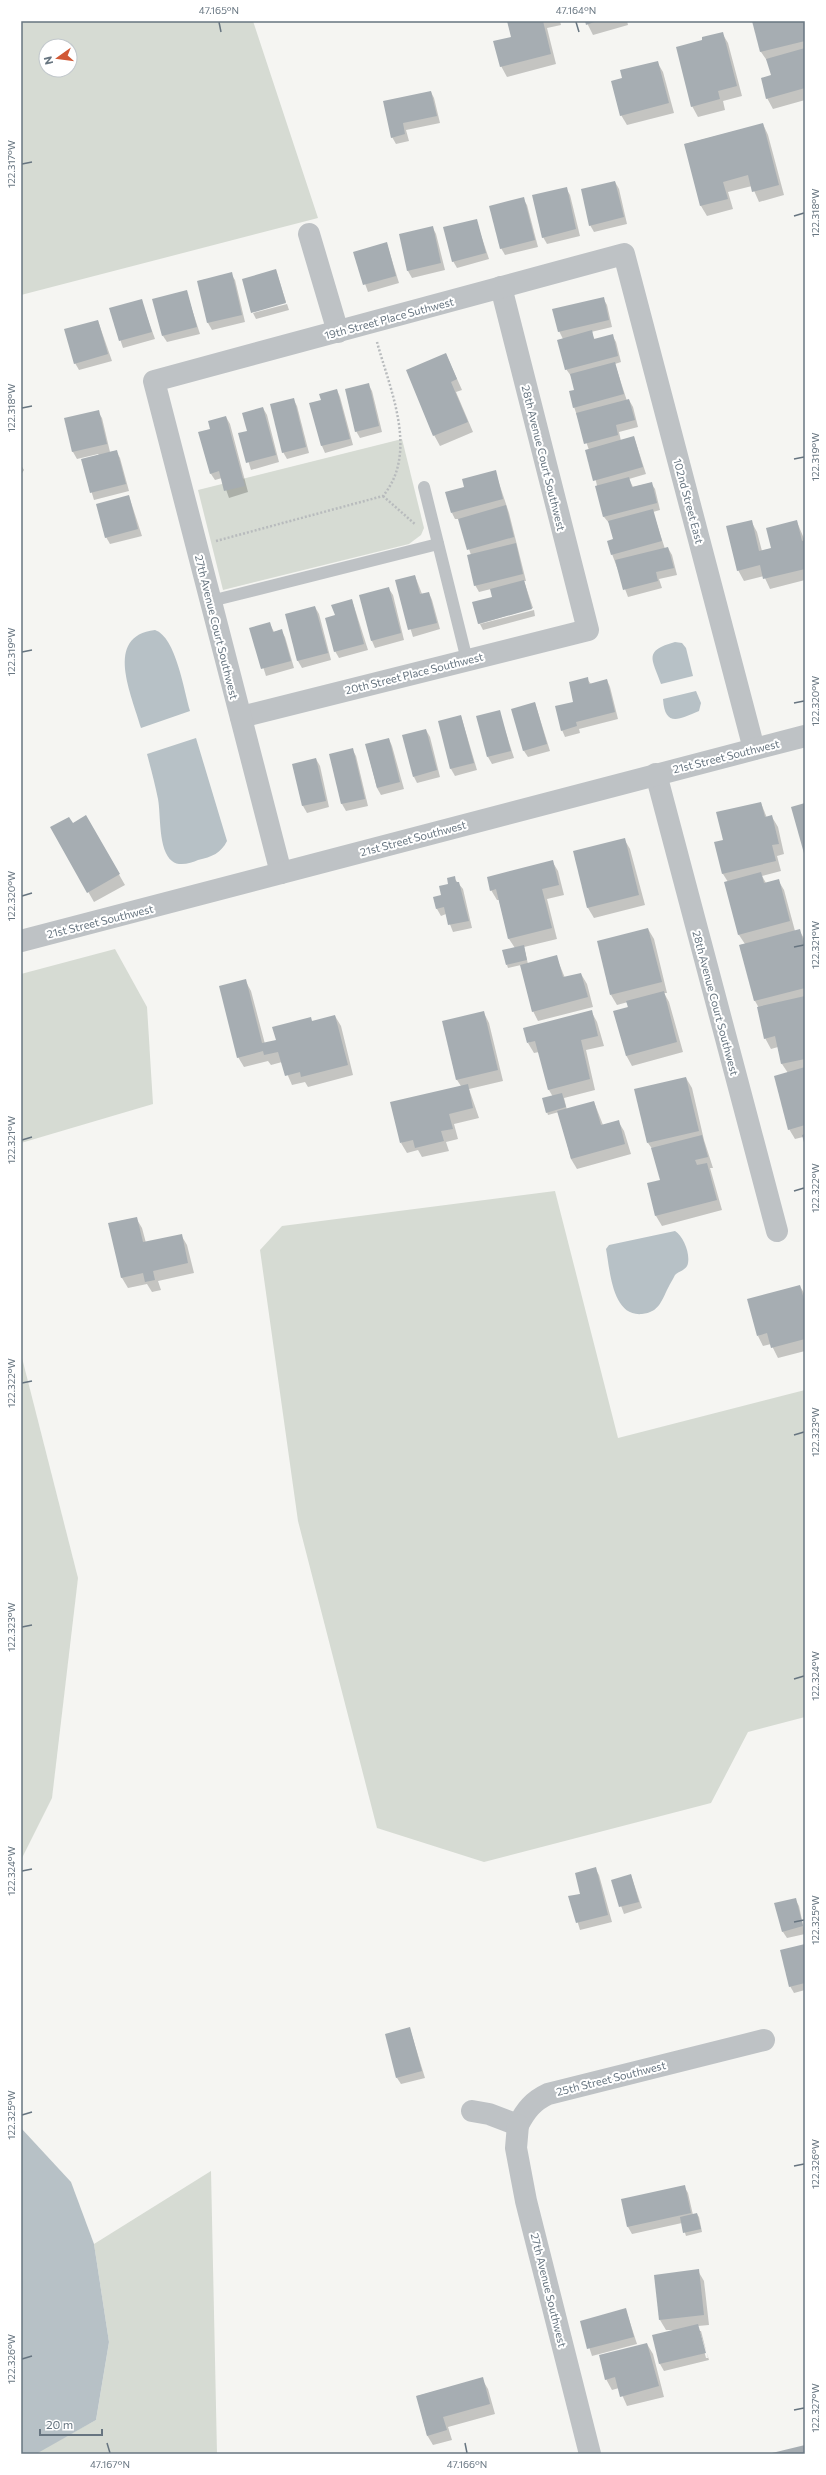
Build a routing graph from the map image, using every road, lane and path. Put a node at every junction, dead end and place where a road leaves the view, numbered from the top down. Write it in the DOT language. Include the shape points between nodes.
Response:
graph roads {
  1 [pos="309,234"];
  2 [pos="624,254"];
  3 [pos="501,287"];
  4 [pos="338,332"];
  5 [pos="377,340"];
  6 [pos="154,380"];
  7 [pos="424,487"];
  8 [pos="383,496"];
  9 [pos="208,544"];
  10 [pos="438,544"];
  11 [pos="211,600"];
  12 [pos="588,630"];
  13 [pos="467,660"];
  14 [pos="240,717"];
  15 [pos="805,736"];
  16 [pos="754,749"];
  17 [pos="656,774"];
  18 [pos="281,873"];
  19 [pos="21,941"];
  20 [pos="777,1231"];
  21 [pos="764,2040"];
  22 [pos="472,2111"];
  23 [pos="518,2124"];
  24 [pos="590,2454"];
  1 -- 4 [label="street"];
  2 -- 3 [label="street, 19th Street Place Suthwest"];
  2 -- 16 [label="street, 102nd Street East"];
  3 -- 4 [label="street, 19th Street Place Suthwest"];
  3 -- 12 [label="street, 28th Avenue Court Southwest"];
  4 -- 6 [label="street, 19th Street Place Suthwest"];
  5 -- 8 [label="path" via="400,425 401,445 394,483"];
  6 -- 11 [label="street, 27th Avenue Court Southwest"];
  7 -- 10 [label="lane"];
  8 -- 9 [label="path"];
  8 -- 10 [label="path"];
  10 -- 11 [label="lane"];
  10 -- 13 [label="lane"];
  11 -- 14 [label="street, 27th Avenue Court Southwest"];
  12 -- 13 [label="street, 20th Street Place Southwest"];
  13 -- 14 [label="street, 20th Street Place Southwest"];
  14 -- 18 [label="street, 27th Avenue Court Southwest"];
  15 -- 16 [label="street, 21st Street Southwest"];
  16 -- 17 [label="street, 21st Street Southwest"];
  17 -- 18 [label="street, 21st Street Southwest"];
  17 -- 20 [label="street, 28th Avenue Court Southwest"];
  18 -- 19 [label="street, 21st Street Southwest"];
  21 -- 23 [label="street, 25th Street Southwest" via="548,2094 536,2100 526,2110"];
  22 -- 23 [label="street"];
  23 -- 24 [label="street, 27th Avenue Southwest" via="516,2148 526,2201"];
}
